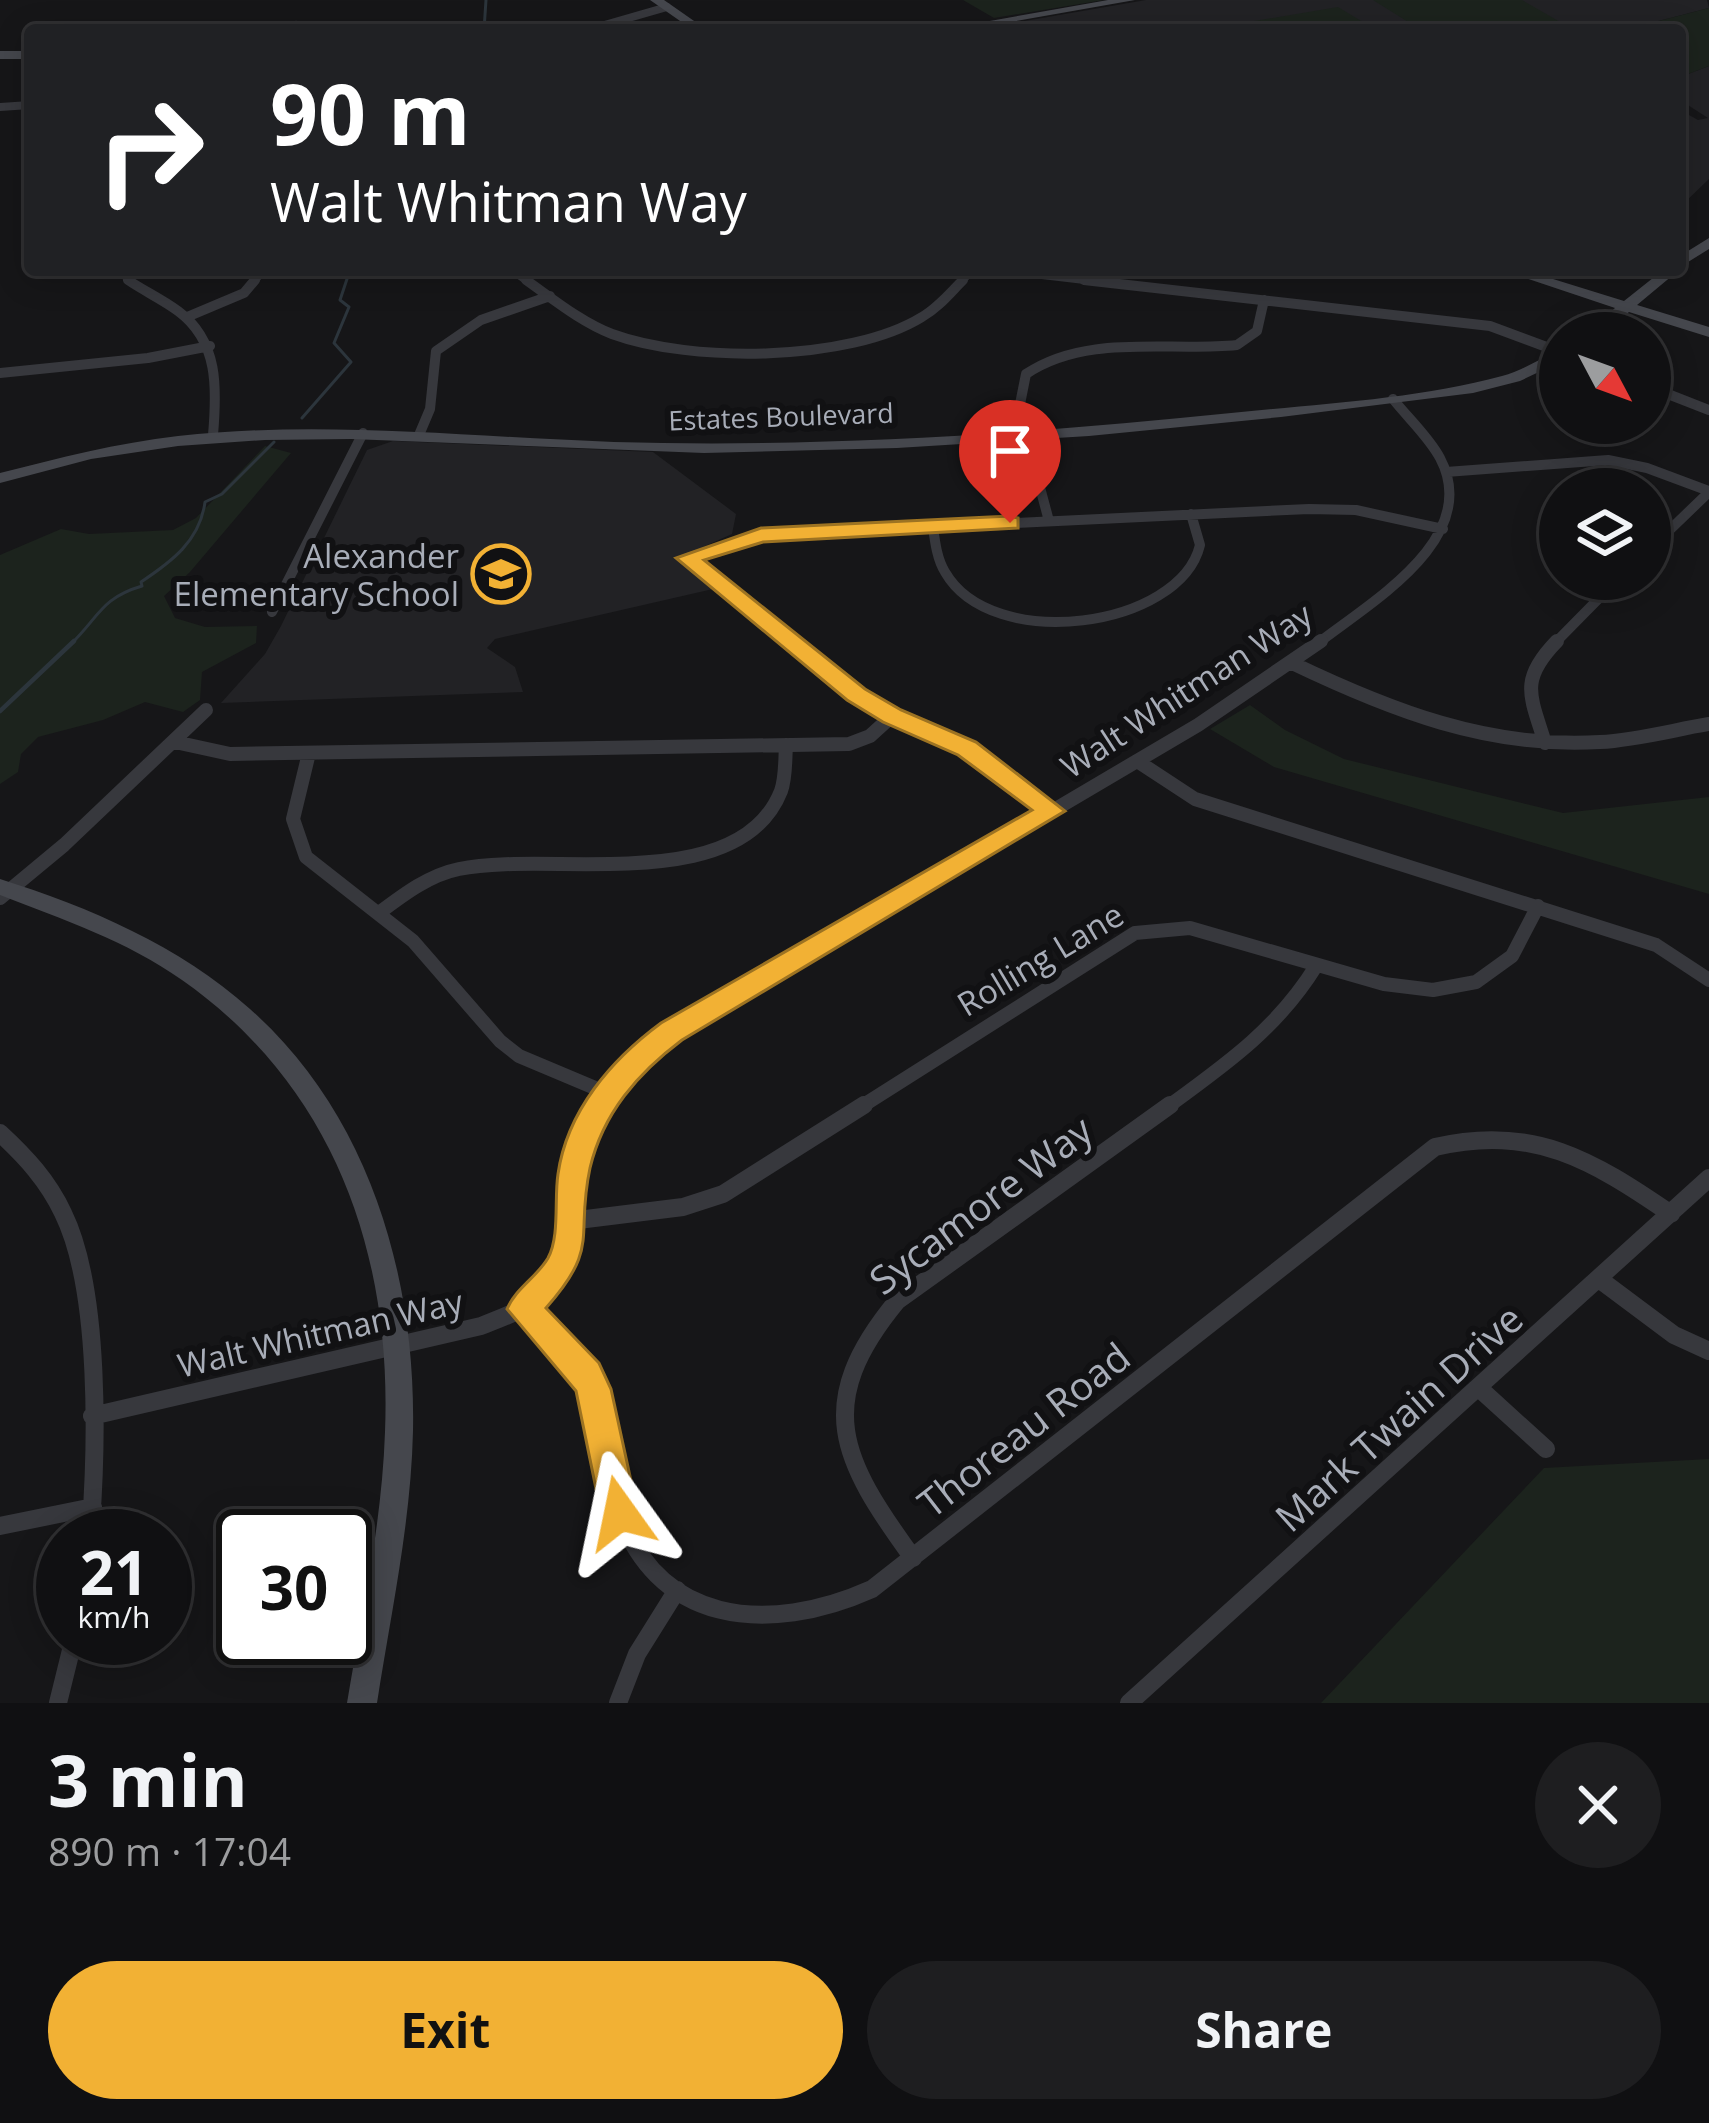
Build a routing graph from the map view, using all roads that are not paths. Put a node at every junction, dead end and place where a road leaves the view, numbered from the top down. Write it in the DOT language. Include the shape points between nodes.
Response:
graph roads {
  1 [pos="1129,0"];
  2 [pos="661,4"];
  3 [pos="605,24"];
  4 [pos="692,24"];
  5 [pos="982,24"];
  6 [pos="125,276"];
  7 [pos="258,276"];
  8 [pos="521,276"];
  9 [pos="965,276"];
  10 [pos="1053,276"];
  11 [pos="1529,276"];
  12 [pos="1665,276"];
  13 [pos="550,296"];
  14 [pos="1264,300"];
  15 [pos="1630,306"];
  16 [pos="1622,312"];
  17 [pos="187,317"];
  18 [pos="1709,332"];
  19 [pos="210,346"];
  20 [pos="1539,346"];
  21 [pos="1539,363"];
  22 [pos="0,373"];
  23 [pos="1671,396"];
  24 [pos="1394,399"];
  25 [pos="1709,410"];
  26 [pos="363,433"];
  27 [pos="213,435"];
  28 [pos="419,435"];
  29 [pos="1027,435"];
  30 [pos="1446,472"];
  31 [pos="0,478"];
  32 [pos="1709,492"];
  33 [pos="1192,514"];
  34 [pos="1048,521"];
  35 [pos="933,526"];
  36 [pos="1443,529"];
  37 [pos="1671,529"];
  38 [pos="1597,600"];
  39 [pos="272,612"];
  40 [pos="1292,663"];
  41 [pos="206,710"];
  42 [pos="892,716"];
  43 [pos="1709,724"];
  44 [pos="175,742"];
  45 [pos="1545,743"];
  46 [pos="786,745"];
  47 [pos="309,753"];
  48 [pos="1137,761"];
  49 [pos="1052,811"];
  50 [pos="3,892"];
  51 [pos="1538,906"];
  52 [pos="379,913"];
  53 [pos="1316,966"];
  54 [pos="1709,980"];
  55 [pos="607,1093"];
  56 [pos="0,1133"];
  57 [pos="1709,1178"];
  58 [pos="1670,1214"];
  59 [pos="570,1221"];
  60 [pos="1599,1279"];
  61 [pos="524,1309"];
  62 [pos="398,1345"];
  63 [pos="1709,1351"];
  64 [pos="1480,1389"];
  65 [pos="92,1416"];
  66 [pos="1546,1448"];
  67 [pos="93,1508"];
  68 [pos="0,1526"];
  69 [pos="913,1558"];
  70 [pos="677,1590"];
  71 [pos="67,1665"];
  72 [pos="58,1703"];
  73 [pos="362,1703"];
  74 [pos="618,1703"];
  75 [pos="1129,1703"];
  1 -- 5 [label="street"];
  2 -- 3 [label="street"];
  2 -- 4 [label="street"];
  6 -- 17 [label="street"];
  7 -- 17 [label="street" via="244,293"];
  8 -- 13 [label="street"];
  9 -- 13 [label="street" via="906,326 820,347 668,348 611,333"];
  10 -- 14 [label="street"];
  11 -- 15 [label="street"];
  12 -- 15 [label="street"];
  13 -- 28 [label="street" via="442,342 433,355 433,411"];
  14 -- 20 [label="street" via="1490,326"];
  14 -- 29 [label="street" via="1257,332 1237,345 1101,348 1047,360 1018,390"];
  15 -- 16 [label="street"];
  15 -- 18 [label="street"];
  17 -- 19 [label="street"];
  19 -- 22 [label="street"];
  19 -- 27 [label="street" via="218,381"];
  21 -- 24 [label="street, Estates Boulevard" via="1492,384"];
  23 -- 25 [label="street"];
  24 -- 29 [label="street, Estates Boulevard"];
  24 -- 30 [label="street"];
  26 -- 27 [label="street, Estates Boulevard"];
  26 -- 28 [label="street, Estates Boulevard"];
  26 -- 39 [label="street"];
  27 -- 31 [label="street, Estates Boulevard" via="96,452"];
  28 -- 29 [label="street, Estates Boulevard" via="702,448"];
  29 -- 34 [label="street"];
  30 -- 32 [label="street" via="1609,460"];
  30 -- 36 [label="street"];
  32 -- 37 [label="street"];
  33 -- 34 [label="street"];
  33 -- 35 [label="street" via="1200,545 1187,572 1126,613 1073,623 1010,616 962,592 943,571"];
  33 -- 36 [label="street" via="1332,508"];
  34 -- 35 [label="street"];
  35 -- 42 [label="street" via="761,535 688,558"];
  36 -- 40 [label="street, Walt Whitman Way" via="1390,586"];
  38 -- 45 [label="street" via="1533,665 1529,691"];
  40 -- 45 [label="street" via="1413,718"];
  40 -- 48 [label="street, Walt Whitman Way"];
  41 -- 44 [label="street"];
  42 -- 46 [label="street" via="850,744"];
  42 -- 49 [label="street" via="967,748"];
  43 -- 45 [label="street"];
  44 -- 47 [label="street" via="230,754"];
  44 -- 50 [label="street"];
  46 -- 47 [label="street"];
  46 -- 52 [label="street" via="775,803 752,829 714,850 671,861 463,868 425,881"];
  47 -- 52 [label="street" via="291,819 297,844"];
  48 -- 49 [label="street, Walt Whitman Way"];
  48 -- 51 [label="street" via="1214,806"];
  49 -- 55 [label="street, Walt Whitman Way" via="672,1032"];
  50 -- 62 [label="street" via="154,952 221,996 280,1051 328,1117 366,1195"];
  51 -- 53 [label="street, Rolling Lane" via="1518,953 1468,983 1399,988"];
  51 -- 54 [label="street" via="1656,945"];
  52 -- 55 [label="street" via="519,1056"];
  53 -- 59 [label="street, Rolling Lane" via="1211,931 1135,933 723,1194"];
  53 -- 69 [label="street, Sycamore Way" via="1255,1044 877,1323 850,1374 845,1427 860,1484"];
  55 -- 59 [label="street, Walt Whitman Way" via="580,1144"];
  56 -- 65 [label="street" via="47,1183 78,1246"];
  57 -- 58 [label="street, Mark Twain Drive"];
  58 -- 60 [label="street, Mark Twain Drive"];
  58 -- 69 [label="street, Thoreau Road" via="1606,1168 1556,1145 1504,1136 1435,1147"];
  59 -- 61 [label="street, Walt Whitman Way" via="561,1267"];
  60 -- 63 [label="street"];
  60 -- 64 [label="street, Mark Twain Drive"];
  61 -- 62 [label="street, Walt Whitman Way"];
  61 -- 70 [label="street, Thoreau Road" via="594,1389 625,1527"];
  62 -- 65 [label="street, Walt Whitman Way"];
  62 -- 73 [label="street" via="395,1490"];
  64 -- 66 [label="street"];
  64 -- 75 [label="street, Mark Twain Drive"];
  65 -- 67 [label="street"];
  67 -- 68 [label="street"];
  69 -- 70 [label="street, Thoreau Road" via="843,1605 778,1620 722,1612"];
  70 -- 74 [label="street"];
  71 -- 72 [label="street"];
}
